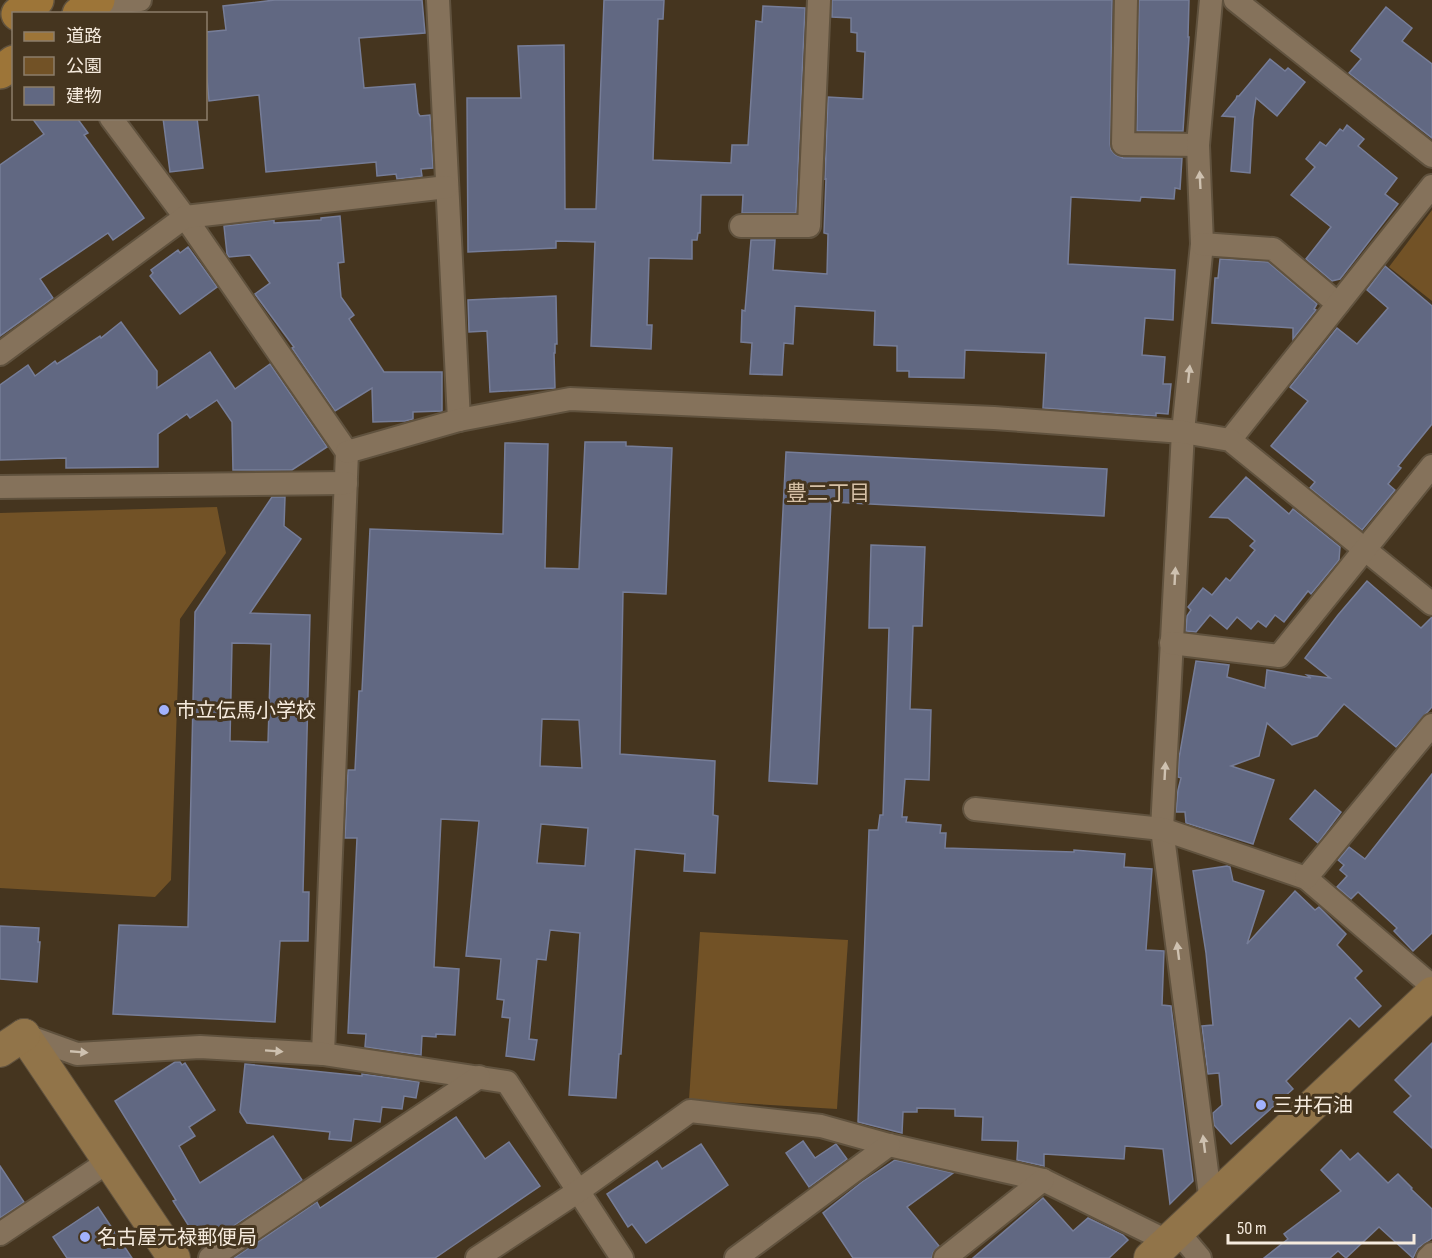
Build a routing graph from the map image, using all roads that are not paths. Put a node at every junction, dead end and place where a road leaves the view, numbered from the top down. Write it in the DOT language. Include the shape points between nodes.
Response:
graph roads {
  1 [pos="37,0"];
  2 [pos="140,0"];
  3 [pos="438,0"];
  4 [pos="819,0"];
  5 [pos="1126,0"];
  6 [pos="1211,0"];
  7 [pos="1235,0"];
  8 [pos="89,6"];
  9 [pos="21,12"];
  10 [pos="112,120"];
  11 [pos="1198,145"];
  12 [pos="1432,156"];
  13 [pos="1432,186"];
  14 [pos="447,187"];
  15 [pos="185,217"];
  16 [pos="741,226"];
  17 [pos="1202,244"];
  18 [pos="1338,304"];
  19 [pos="0,354"];
  20 [pos="459,420"];
  21 [pos="1183,432"];
  22 [pos="1230,440"];
  23 [pos="347,452"];
  24 [pos="1432,466"];
  25 [pos="346,483"];
  26 [pos="0,488"];
  27 [pos="1365,549"];
  28 [pos="1432,604"];
  29 [pos="1171,643"];
  30 [pos="1432,725"];
  31 [pos="975,809"];
  32 [pos="1162,829"];
  33 [pos="1306,878"];
  34 [pos="1432,986"];
  35 [pos="1432,993"];
  36 [pos="8,1040"];
  37 [pos="323,1054"];
  38 [pos="479,1077"];
  39 [pos="889,1145"];
  40 [pos="109,1161"];
  41 [pos="1043,1180"];
  42 [pos="577,1191"];
  43 [pos="1212,1202"];
  44 [pos="0,1234"];
  45 [pos="1165,1244"];
  46 [pos="1432,1254"];
  47 [pos="174,1258"];
  48 [pos="210,1258"];
  49 [pos="477,1258"];
  50 [pos="622,1258"];
  51 [pos="736,1258"];
  52 [pos="945,1258"];
  53 [pos="1200,1258"];
  54 [pos="1428,1258"];
  1 -- 9 [label="main road"];
  2 -- 8 [label="street"];
  3 -- 14 [label="street"];
  4 -- 16 [label="street" via="809,226"];
  5 -- 11 [label="street" via="1123,144"];
  6 -- 11 [label="street"];
  7 -- 12 [label="street"];
  10 -- 15 [label="street"];
  17 -- 11 [label="street, one-way"];
  13 -- 18 [label="street"];
  14 -- 15 [label="street"];
  14 -- 20 [label="street"];
  15 -- 19 [label="street"];
  15 -- 23 [label="street"];
  17 -- 18 [label="street" via="1273,249"];
  21 -- 17 [label="street, one-way"];
  18 -- 22 [label="street"];
  20 -- 21 [label="street" via="570,399 994,418"];
  20 -- 23 [label="street"];
  21 -- 22 [label="street"];
  29 -- 21 [label="street, one-way"];
  22 -- 27 [label="street"];
  23 -- 25 [label="street"];
  24 -- 27 [label="street"];
  25 -- 26 [label="street"];
  25 -- 37 [label="street"];
  27 -- 28 [label="street"];
  27 -- 29 [label="street" via="1279,656"];
  32 -- 29 [label="street, one-way"];
  30 -- 33 [label="street"];
  31 -- 32 [label="street"];
  32 -- 33 [label="street"];
  43 -- 32 [label="street, one-way"];
  33 -- 34 [label="street"];
  35 -- 43 [label="street"];
  36 -- 37 [label="street, one-way" via="77,1054 200,1047"];
  36 -- 40 [label="street"];
  37 -- 38 [label="street"];
  38 -- 42 [label="street" via="507,1082"];
  38 -- 48 [label="street"];
  39 -- 41 [label="street"];
  39 -- 42 [label="street" via="821,1126 690,1111"];
  39 -- 51 [label="street"];
  40 -- 44 [label="street"];
  40 -- 47 [label="street"];
  41 -- 45 [label="street"];
  41 -- 52 [label="street"];
  42 -- 49 [label="street"];
  42 -- 50 [label="street"];
  43 -- 45 [label="street"];
  45 -- 53 [label="street"];
  46 -- 54 [label="street"];
}
